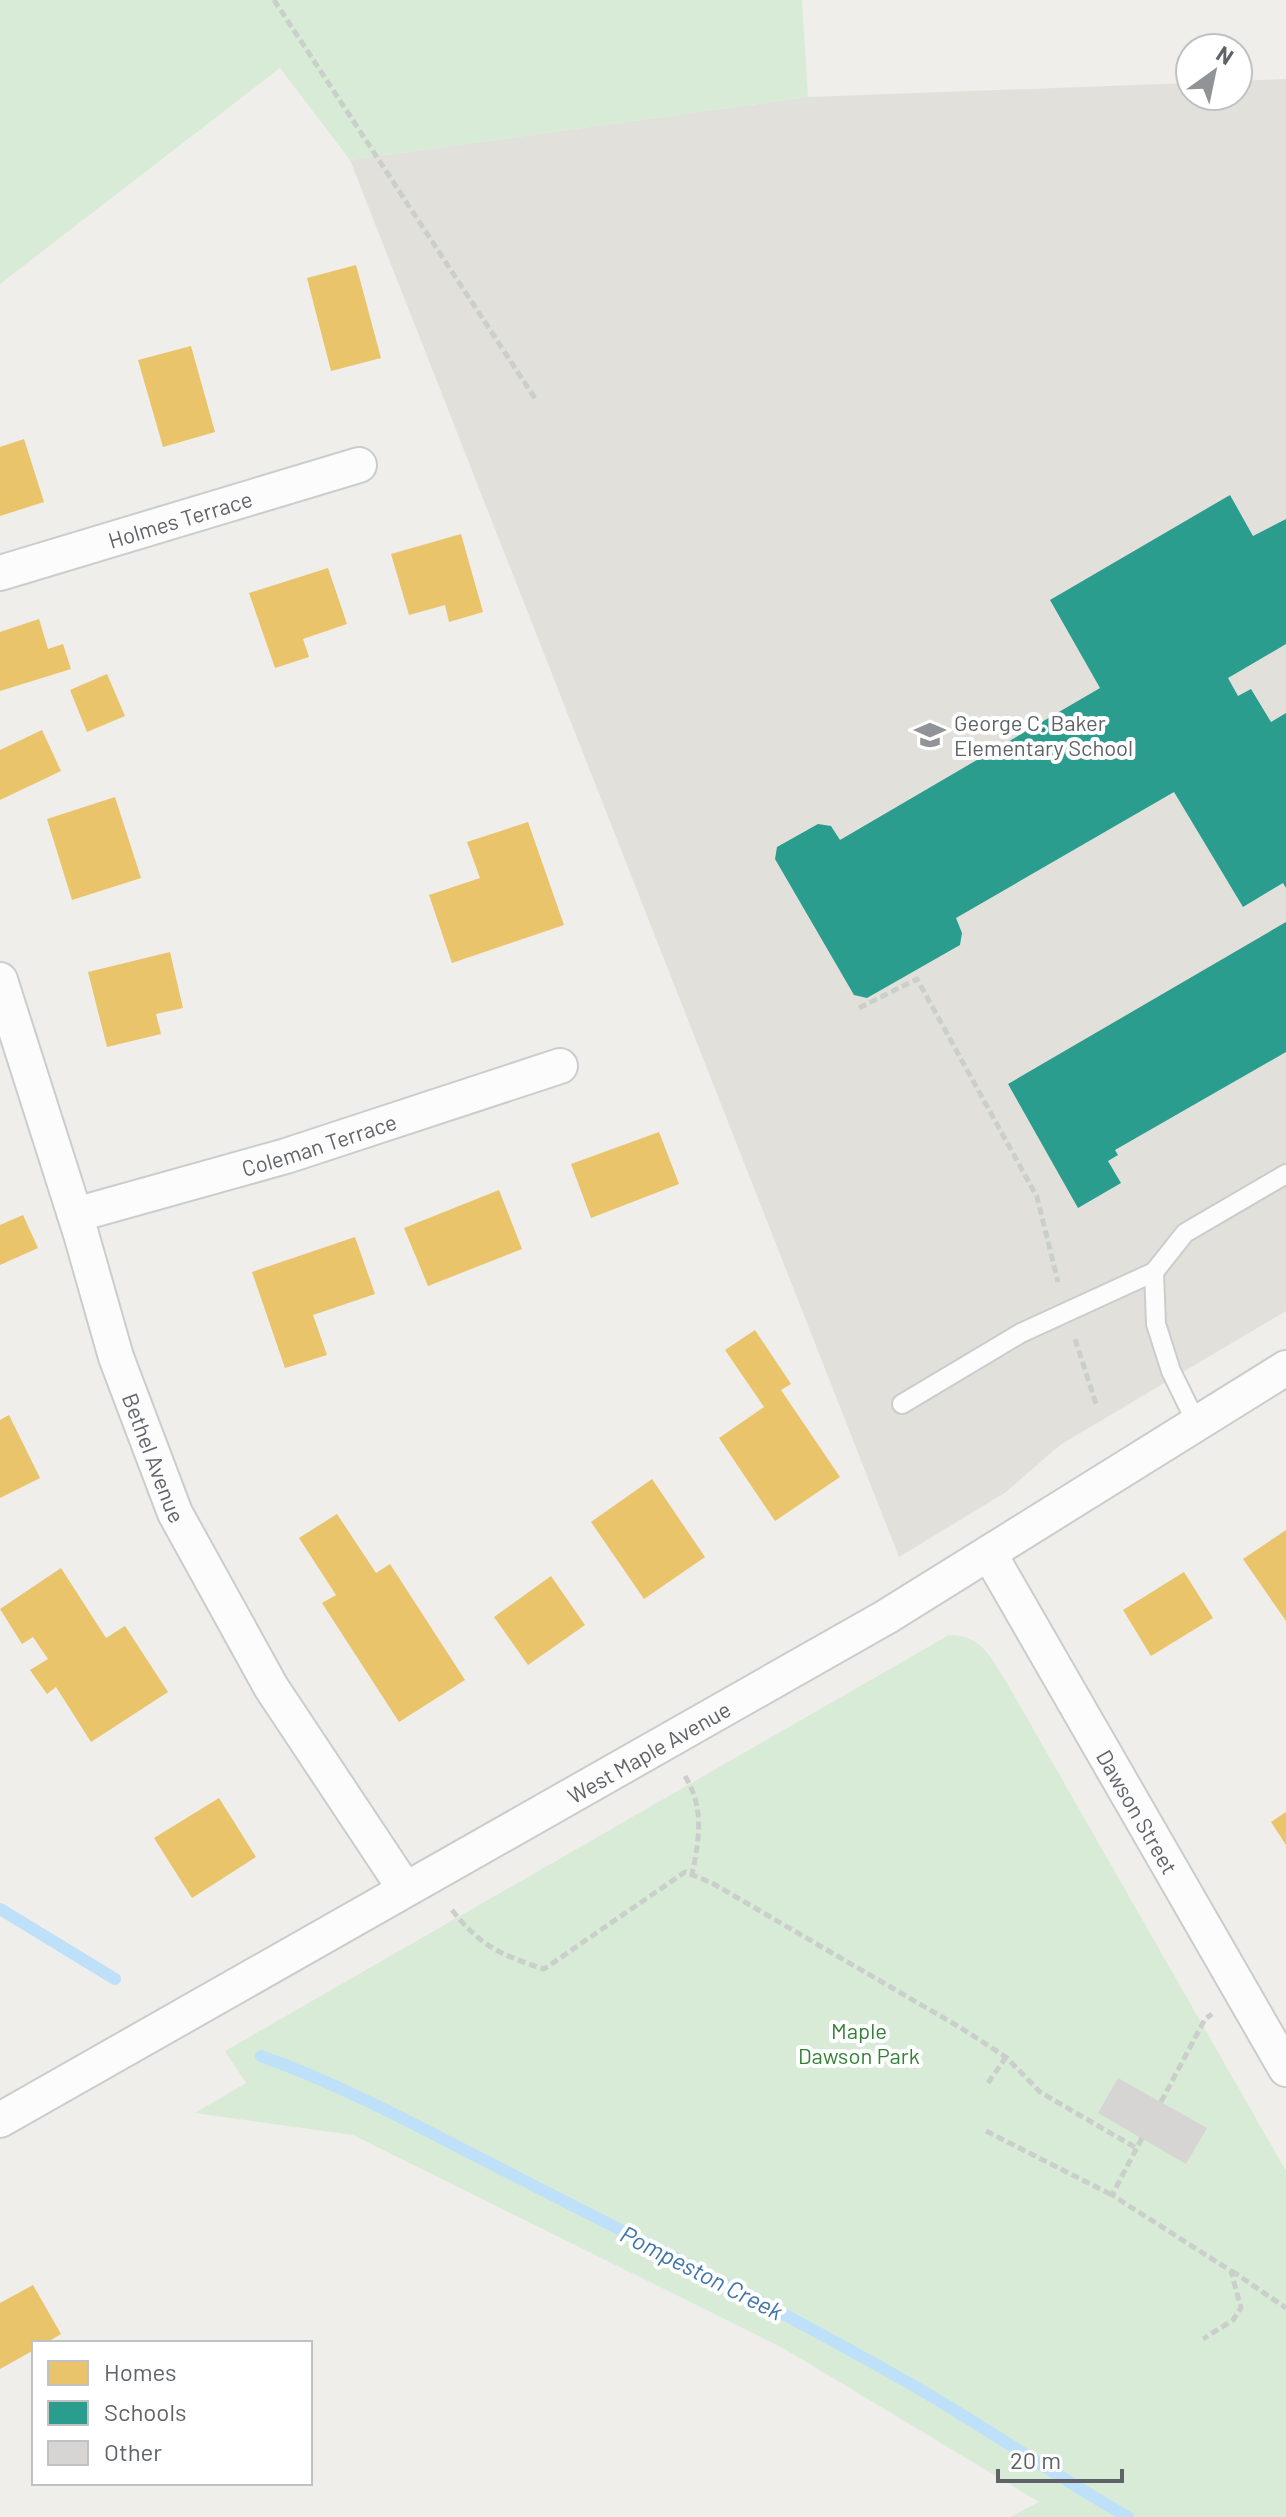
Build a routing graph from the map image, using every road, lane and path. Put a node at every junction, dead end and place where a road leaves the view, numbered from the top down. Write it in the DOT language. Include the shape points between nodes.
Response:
graph roads {
  1 [pos="274,0"];
  2 [pos="536,400"];
  3 [pos="359,465"];
  4 [pos="0,573"];
  5 [pos="2,997"];
  6 [pos="859,1008"];
  7 [pos="560,1066"];
  8 [pos="1286,1174"];
  9 [pos="75,1215"];
  10 [pos="1154,1272"];
  11 [pos="1058,1282"];
  12 [pos="1075,1338"];
  13 [pos="1286,1368"];
  14 [pos="902,1404"];
  15 [pos="1097,1407"];
  16 [pos="1196,1422"];
  17 [pos="990,1555"];
  18 [pos="685,1776"];
  19 [pos="692,1875"];
  20 [pos="405,1889"];
  21 [pos="452,1910"];
  22 [pos="1205,2019"];
  23 [pos="1006,2057"];
  24 [pos="1286,2069"];
  25 [pos="988,2083"];
  26 [pos="1161,2102"];
  27 [pos="0,2120"];
  28 [pos="986,2131"];
  29 [pos="1142,2138"];
  30 [pos="1138,2149"];
  31 [pos="1112,2195"];
  32 [pos="1231,2271"];
  33 [pos="1286,2308"];
  34 [pos="1203,2339"];
  1 -- 2 [label="path"];
  3 -- 4 [label="street, Holmes Terrace"];
  5 -- 9 [label="street, Bethel Avenue"];
  6 -- 11 [label="path" via="917,979 1037,1197"];
  7 -- 9 [label="street, Coleman Terrace" via="286,1156"];
  8 -- 10 [label="lane" via="1185,1233"];
  9 -- 20 [label="street, Bethel Avenue" via="130,1399 175,1513 271,1687"];
  10 -- 14 [label="lane" via="1021,1333"];
  10 -- 16 [label="lane" via="1156,1324"];
  12 -- 15 [label="path"];
  13 -- 16 [label="street, West Maple Avenue"];
  16 -- 17 [label="street, West Maple Avenue"];
  17 -- 20 [label="street, West Maple Avenue"];
  17 -- 24 [label="street, Dawson Street"];
  18 -- 19 [label="path" via="696,1793 701,1830"];
  19 -- 21 [label="path" via="685,1872 544,1969 496,1953"];
  19 -- 23 [label="path"];
  20 -- 27 [label="street, West Maple Avenue"];
  22 -- 26 [label="path"];
  23 -- 25 [label="path"];
  23 -- 30 [label="path" via="1040,2092"];
  28 -- 31 [label="path"];
  29 -- 30 [label="path"];
  30 -- 31 [label="path"];
  31 -- 32 [label="path"];
  32 -- 33 [label="path"];
  32 -- 34 [label="path" via="1241,2308 1233,2320"];
}
